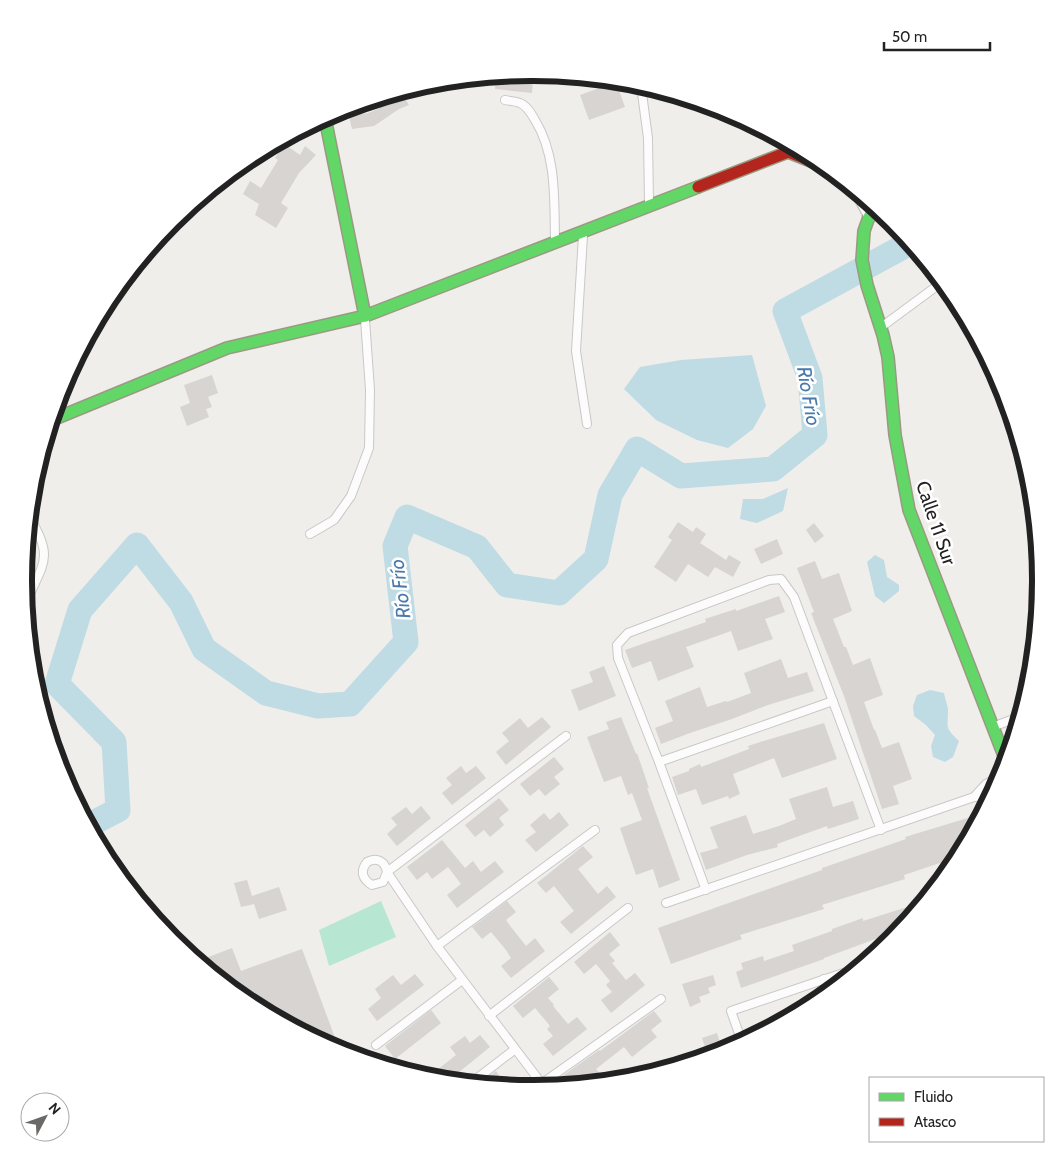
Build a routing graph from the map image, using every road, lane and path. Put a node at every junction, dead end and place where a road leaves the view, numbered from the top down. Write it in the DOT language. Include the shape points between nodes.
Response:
graph roads {
  1 [pos="642,94"];
  2 [pos="505,100"];
  3 [pos="327,126"];
  4 [pos="784,150"];
  5 [pos="649,206"];
  6 [pos="871,215"];
  7 [pos="583,231"];
  8 [pos="555,242"];
  9 [pos="935,287"];
  10 [pos="365,316"];
  11 [pos="880,328"];
  12 [pos="60,417"];
  13 [pos="587,424"];
  14 [pos="36,530"];
  15 [pos="310,534"];
  16 [pos="33,589"];
  17 [pos="833,701"];
  18 [pos="1011,720"];
  19 [pos="993,727"];
  20 [pos="566,736"];
  21 [pos="1002,750"];
  22 [pos="659,762"];
  23 [pos="988,783"];
  24 [pos="982,797"];
  25 [pos="974,798"];
  26 [pos="595,830"];
  27 [pos="880,830"];
  28 [pos="706,890"];
  29 [pos="666,903"];
  30 [pos="628,908"];
  31 [pos="437,946"];
  32 [pos="840,974"];
  33 [pos="824,979"];
  34 [pos="462,980"];
  35 [pos="826,984"];
  36 [pos="661,999"];
  37 [pos="489,1016"];
  38 [pos="739,1035"];
  39 [pos="376,1045"];
  40 [pos="514,1050"];
  41 [pos="479,1077"];
  42 [pos="552,1079"];
  43 [pos="538,1080"];
  1 -- 5 [label="lane" via="648,138"];
  2 -- 8 [label="lane" via="520,103 529,110 551,161"];
  3 -- 10 [label="street"];
  4 -- 5 [label="street"];
  5 -- 7 [label="street"];
  6 -- 11 [label="street, Calle 11 Sur" via="864,231 862,249 868,288"];
  7 -- 8 [label="street"];
  7 -- 13 [label="lane" via="576,350"];
  8 -- 10 [label="street"];
  9 -- 11 [label="lane"];
  10 -- 12 [label="street" via="227,348"];
  10 -- 15 [label="lane" via="370,390 369,448 351,496 334,520"];
  11 -- 19 [label="street, Calle 11 Sur" via="891,376 895,433 909,510"];
  14 -- 16 [label="lane" via="44,545 44,565"];
  17 -- 22 [label="lane"];
  17 -- 22 [label="lane" via="794,597 781,579 770,580 628,633 617,645 618,658"];
  17 -- 27 [label="lane"];
  18 -- 19 [label="lane"];
  19 -- 21 [label="street, Calle 11 Sur"];
  20 -- 31 [label="lane" via="387,872"];
  22 -- 28 [label="lane"];
  23 -- 25 [label="lane"];
  24 -- 25 [label="lane"];
  25 -- 27 [label="lane"];
  26 -- 31 [label="lane"];
  27 -- 28 [label="lane"];
  28 -- 29 [label="lane"];
  30 -- 37 [label="lane"];
  31 -- 34 [label="lane"];
  32 -- 33 [label="lane"];
  33 -- 35 [label="lane"];
  33 -- 38 [label="lane" via="731,1011"];
  34 -- 37 [label="lane"];
  34 -- 39 [label="lane"];
  36 -- 42 [label="lane"];
  37 -- 40 [label="lane"];
  40 -- 41 [label="lane"];
  40 -- 43 [label="lane"];
}
